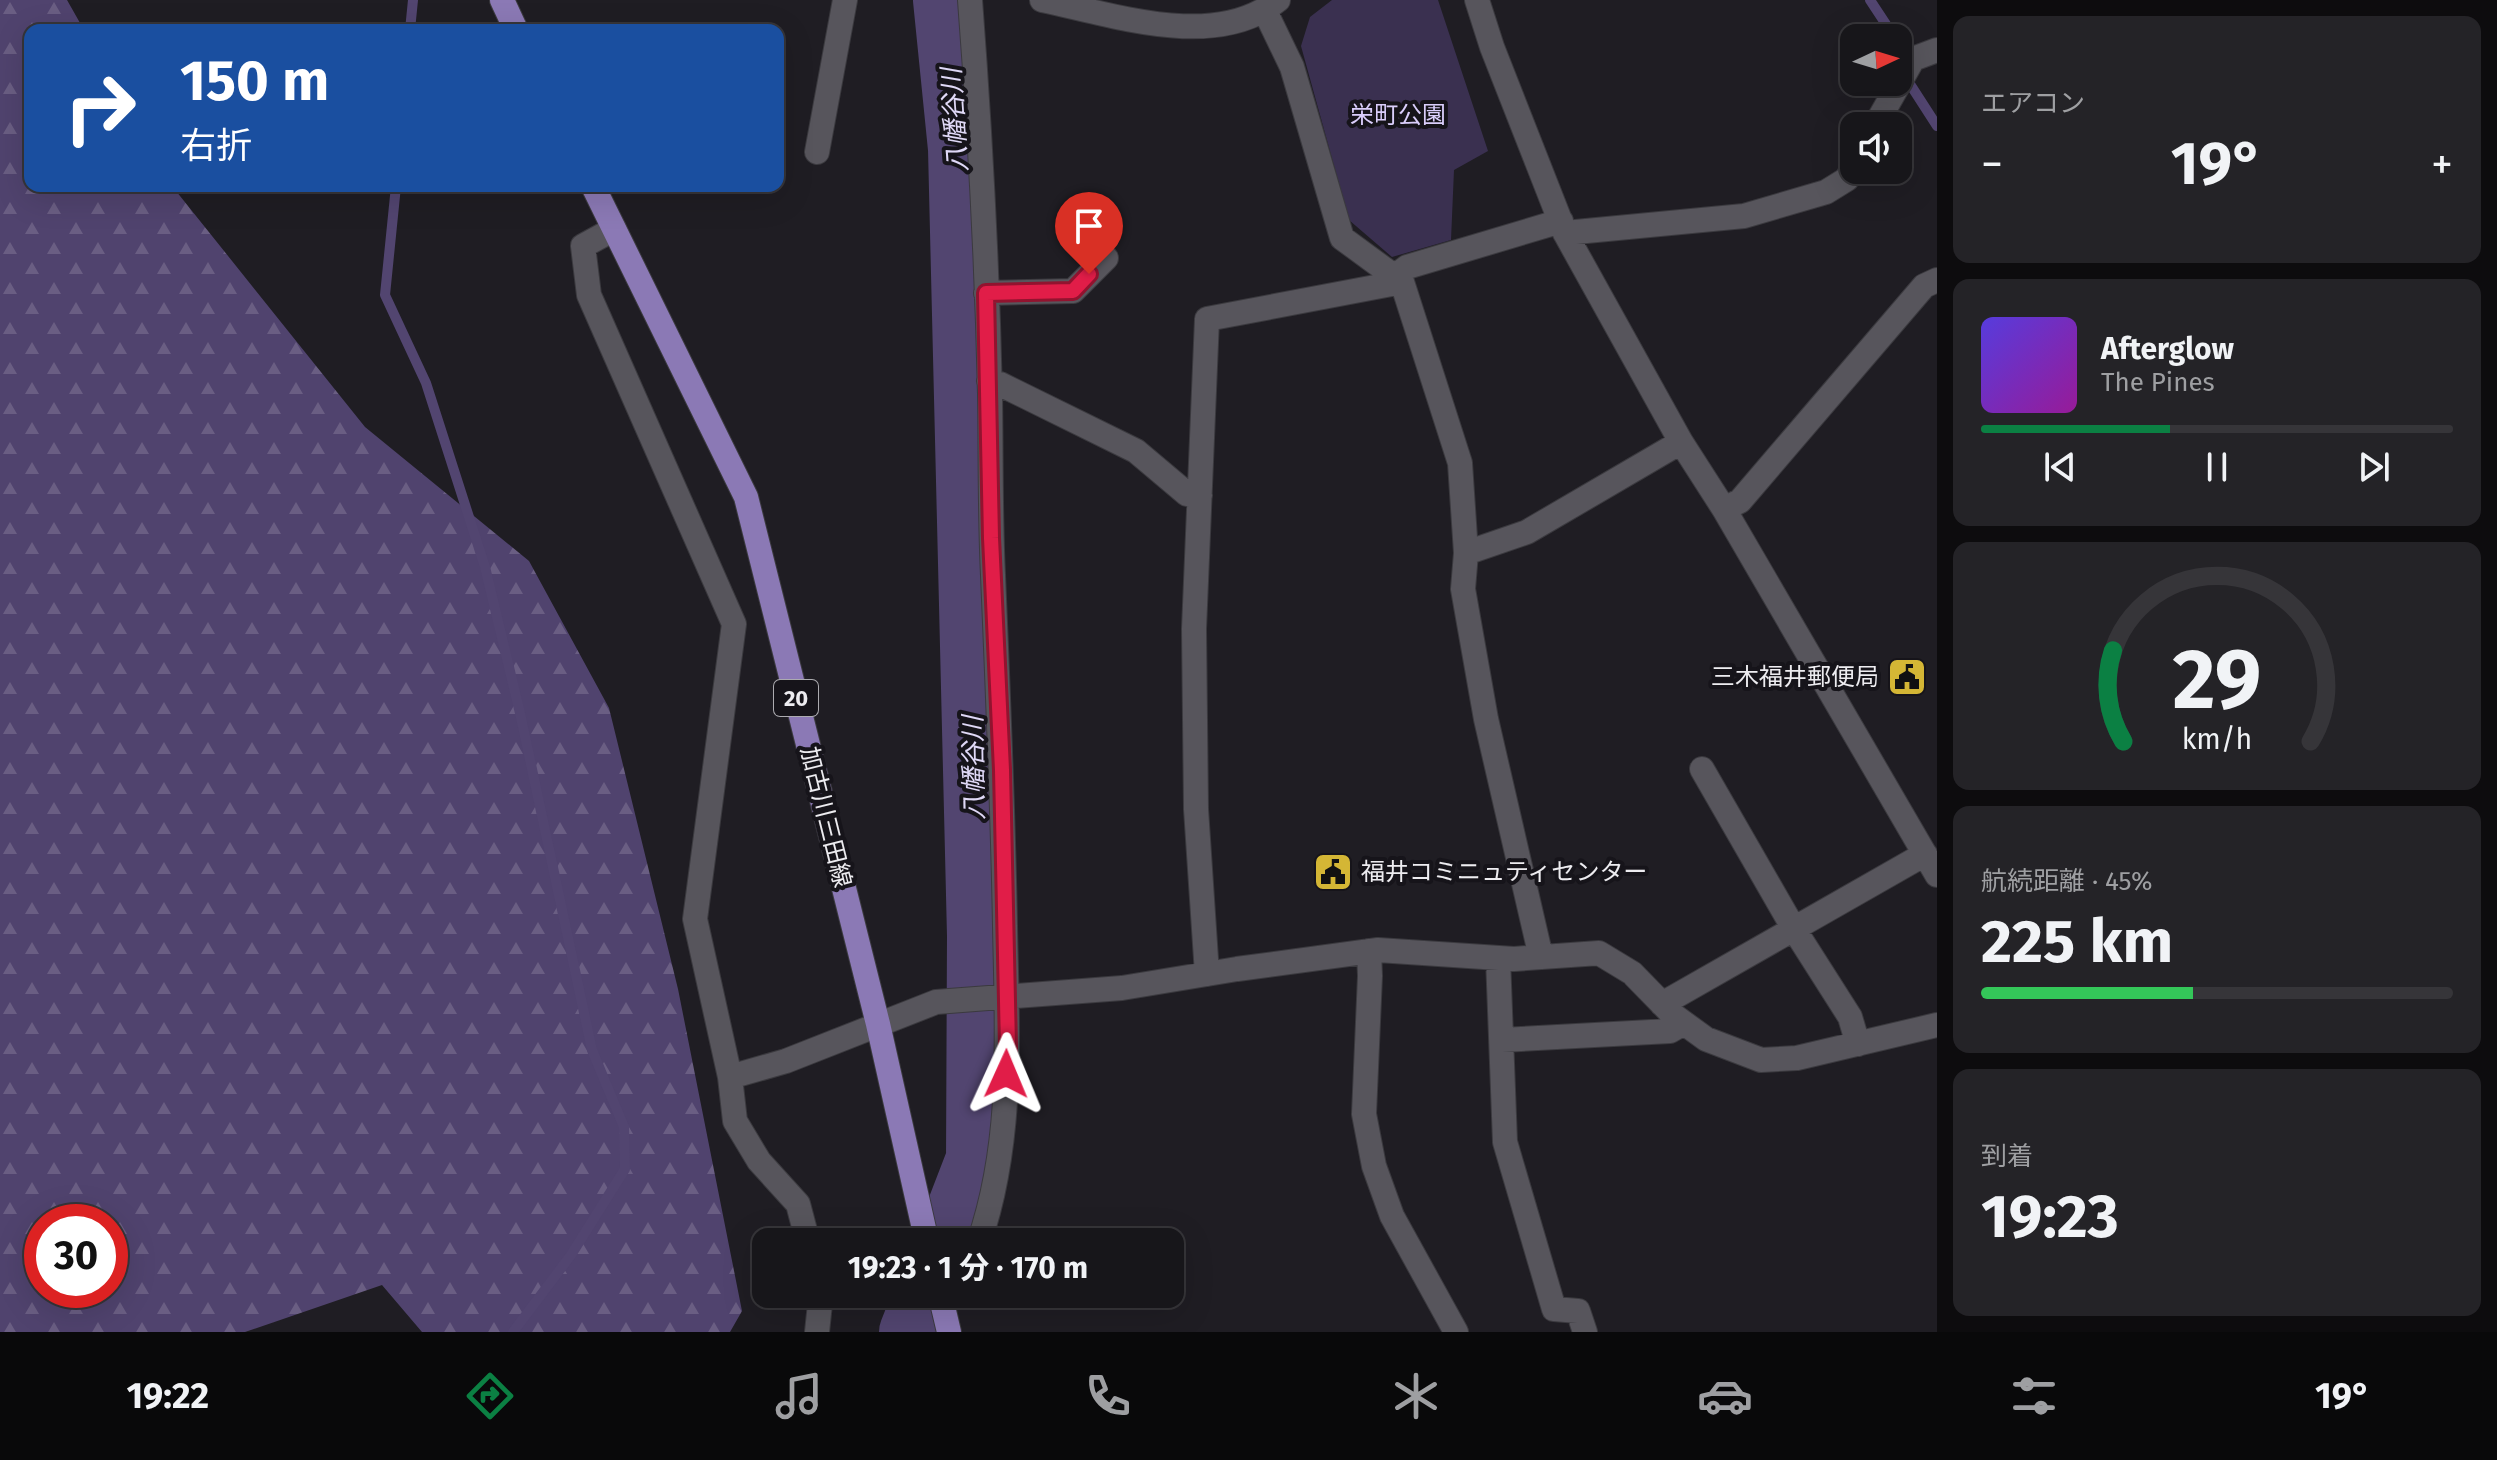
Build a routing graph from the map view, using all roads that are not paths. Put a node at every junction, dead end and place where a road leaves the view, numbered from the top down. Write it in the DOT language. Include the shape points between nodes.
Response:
graph roads {
  1 [pos="502,0"];
  2 [pos="845,0"];
  3 [pos="970,0"];
  4 [pos="1042,0"];
  5 [pos="1477,0"];
  6 [pos="1272,6"];
  7 [pos="513,24"];
  8 [pos="1937,50"];
  9 [pos="1883,112"];
  10 [pos="817,152"];
  11 [pos="1840,183"];
  12 [pos="596,192"];
  13 [pos="1563,227"];
  14 [pos="614,229"];
  15 [pos="1106,258"];
  16 [pos="1398,280"];
  17 [pos="1937,280"];
  18 [pos="986,293"];
  19 [pos="989,381"];
  20 [pos="1681,442"];
  21 [pos="1200,495"];
  22 [pos="1724,509"];
  23 [pos="1466,553"];
  24 [pos="1702,769"];
  25 [pos="1931,864"];
  26 [pos="1794,929"];
  27 [pos="1369,951"];
  28 [pos="1541,957"];
  29 [pos="1498,958"];
  30 [pos="1207,974"];
  31 [pos="1006,995"];
  32 [pos="1662,1004"];
  33 [pos="1684,1023"];
  34 [pos="878,1024"];
  35 [pos="1937,1025"];
  36 [pos="1502,1040"];
  37 [pos="1858,1044"];
  38 [pos="730,1077"];
  39 [pos="804,1228"];
  40 [pos="924,1228"];
  41 [pos="984,1228"];
  42 [pos="820,1308"];
  43 [pos="817,1332"];
  44 [pos="1456,1332"];
  45 [pos="1585,1332"];
  1 -- 7 [label="main road"];
  2 -- 10 [label="street"];
  3 -- 18 [label="street"];
  4 -- 6 [label="street" via="1195,28"];
  5 -- 13 [label="street"];
  6 -- 16 [label="street" via="1342,238"];
  8 -- 9 [label="street" via="1913,59"];
  11 -- 13 [label="street" via="1744,216"];
  12 -- 14 [label="main road, 加古川三田線 / 20"];
  13 -- 16 [label="street" via="1407,267"];
  13 -- 20 [label="street"];
  14 -- 34 [label="main road, 加古川三田線 / 20" via="746,497"];
  14 -- 38 [label="street" via="583,246 589,295 734,624 695,919"];
  15 -- 18 [label="street" via="1073,291"];
  16 -- 21 [label="street" via="1207,319"];
  16 -- 23 [label="street" via="1460,463"];
  17 -- 22 [label="street" via="1924,286 1740,501"];
  18 -- 19 [label="street"];
  19 -- 21 [label="street" via="1136,451 1187,494"];
  19 -- 31 [label="street"];
  20 -- 22 [label="street"];
  20 -- 23 [label="street" via="1527,532"];
  21 -- 30 [label="street" via="1194,629 1196,809"];
  22 -- 25 [label="street"];
  23 -- 28 [label="street" via="1463,589 1486,719"];
  24 -- 26 [label="street"];
  25 -- 26 [label="street"];
  26 -- 32 [label="street"];
  26 -- 37 [label="street" via="1850,1017"];
  27 -- 29 [label="street"];
  27 -- 30 [label="street"];
  27 -- 44 [label="street" via="1364,1114 1374,1166 1392,1216"];
  28 -- 29 [label="street"];
  28 -- 32 [label="street" via="1599,953 1632,973"];
  29 -- 36 [label="street"];
  30 -- 31 [label="street" via="1122,988"];
  31 -- 34 [label="street" via="936,1002"];
  31 -- 41 [label="street" via="1004,1130"];
  32 -- 33 [label="street"];
  33 -- 36 [label="street" via="1670,1031"];
  33 -- 37 [label="street" via="1706,1039 1761,1060"];
  34 -- 38 [label="street"];
  34 -- 40 [label="main road, 加古川三田線 / 20"];
  35 -- 37 [label="street"];
  36 -- 45 [label="street" via="1505,1142 1554,1309 1578,1311"];
  38 -- 39 [label="street" via="735,1121 759,1161 798,1204"];
  42 -- 43 [label="street"];
}
